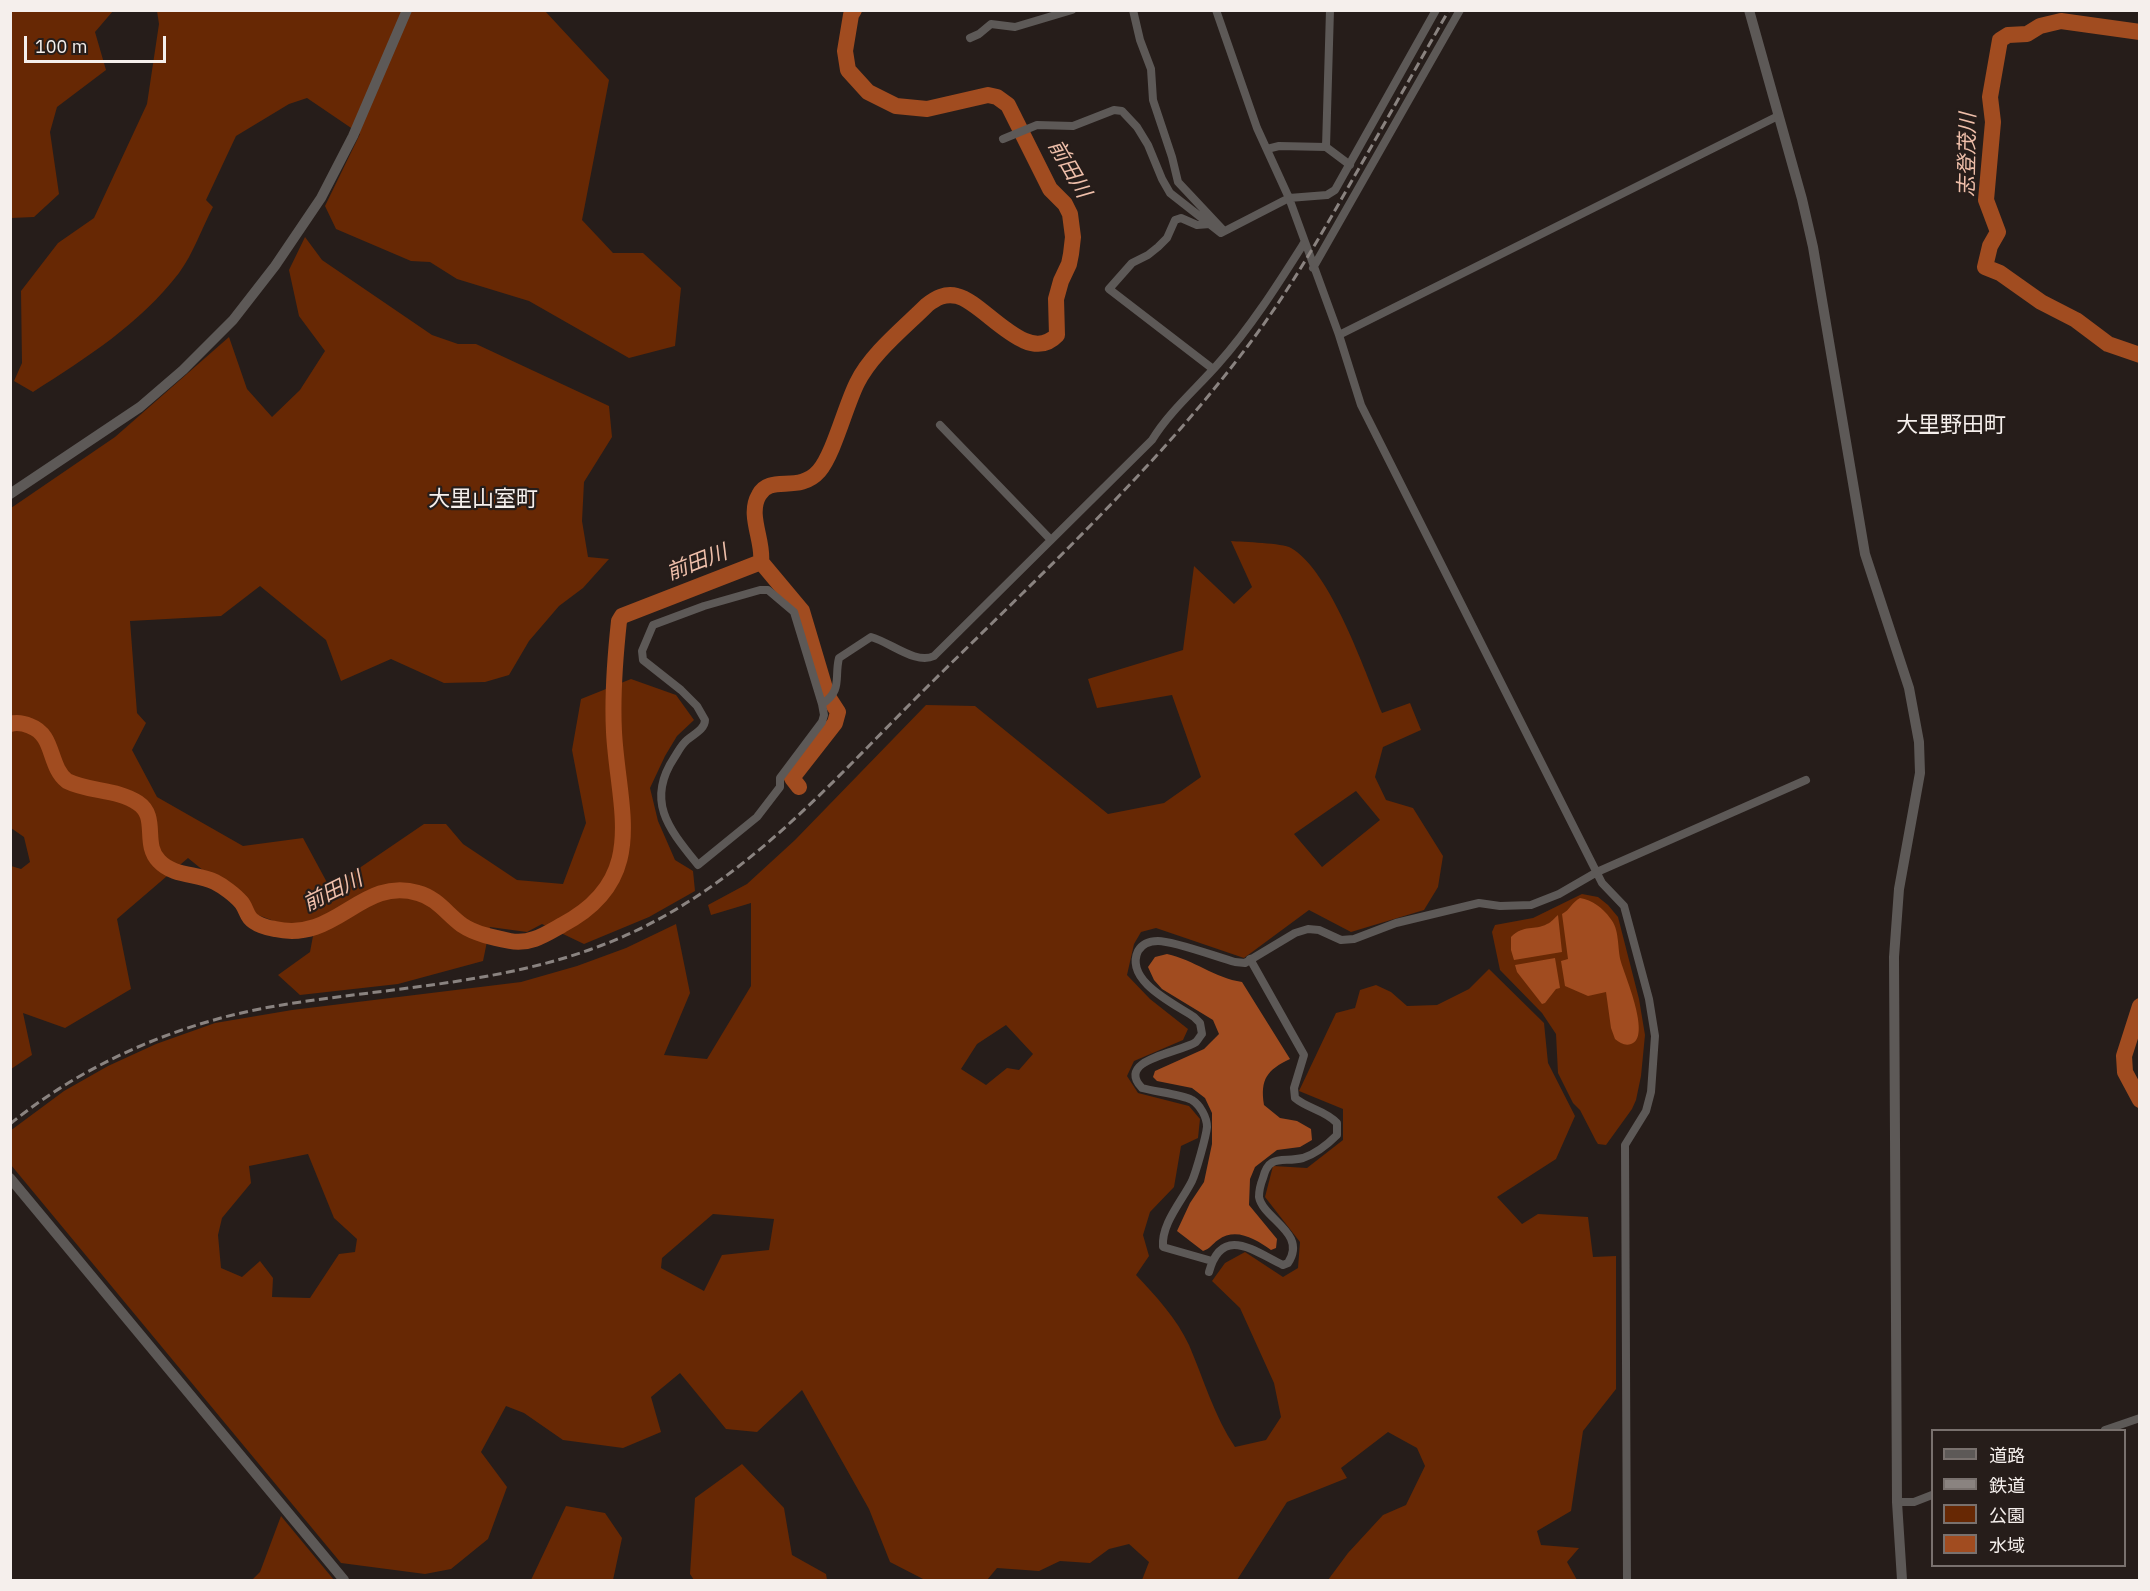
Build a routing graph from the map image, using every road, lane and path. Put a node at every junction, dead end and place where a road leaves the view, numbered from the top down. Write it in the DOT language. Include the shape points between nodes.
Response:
graph roads {
  1 [pos="407,10"];
  2 [pos="1072,10"];
  3 [pos="1133,10"];
  4 [pos="1216,10"];
  5 [pos="1330,10"];
  6 [pos="1436,10"];
  7 [pos="1460,10"];
  8 [pos="1749,10"];
  9 [pos="970,38"];
  10 [pos="1778,116"];
  11 [pos="1007,138"];
  12 [pos="1326,147"];
  13 [pos="1267,149"];
  14 [pos="1350,165"];
  15 [pos="1289,198"];
  16 [pos="1210,224"];
  17 [pos="1225,231"];
  18 [pos="1304,243"];
  19 [pos="1314,268"];
  20 [pos="1339,335"];
  21 [pos="1214,369"];
  22 [pos="940,425"];
  23 [pos="10,494"];
  24 [pos="1051,540"];
  25 [pos="827,701"];
  26 [pos="1806,780"];
  27 [pos="1597,872"];
  28 [pos="1250,959"];
  29 [pos="10,1178"];
  30 [pos="1212,1261"];
  31 [pos="1209,1272"];
  32 [pos="2139,1418"];
  33 [pos="2110,1429"];
  34 [pos="1931,1495"];
  35 [pos="1897,1502"];
  36 [pos="344,1581"];
  37 [pos="1627,1581"];
  38 [pos="1902,1581"];
  1 -- 23 [label="street" via="353,136 321,198 275,267 233,320 140,407"];
  2 -- 9 [label="street" via="1015,27 992,24"];
  3 -- 17 [label="street" via="1151,69 1153,100 1178,182"];
  4 -- 13 [label="street"];
  5 -- 12 [label="street"];
  6 -- 14 [label="street"];
  7 -- 19 [label="street"];
  8 -- 10 [label="street"];
  10 -- 20 [label="street"];
  10 -- 35 [label="street" via="1813,247 1865,554 1909,688 1919,742 1920,773 1899,889 1894,957"];
  11 -- 16 [label="street" via="1037,125 1073,126 1114,110 1122,111 1148,145 1170,193"];
  12 -- 13 [label="street"];
  12 -- 14 [label="street"];
  13 -- 15 [label="street"];
  14 -- 15 [label="street" via="1330,194"];
  15 -- 17 [label="street"];
  15 -- 18 [label="street"];
  16 -- 17 [label="street"];
  16 -- 21 [label="street" via="1176,220 1167,238 1132,263 1109,290"];
  18 -- 19 [label="street"];
  18 -- 21 [label="street" via="1270,296"];
  19 -- 20 [label="street"];
  20 -- 27 [label="street" via="1361,405"];
  21 -- 24 [label="street" via="1163,422 1152,440"];
  22 -- 24 [label="street"];
  24 -- 25 [label="street" via="934,656 917,658 871,637 839,658 836,691"];
  25 -- 25 [label="street" via="794,612 768,590 704,606 653,625 641,653 643,660 697,706 705,723 683,744 669,766 660,797 665,819 698,865 757,817 770,801 780,787 780,778 822,722"];
  26 -- 27 [label="street"];
  27 -- 28 [label="street" via="1531,905 1479,903 1396,923 1354,939 1341,940 1308,929"];
  27 -- 37 [label="street" via="1624,906 1655,1036 1646,1111 1625,1145"];
  28 -- 30 [label="street" via="1304,1055 1294,1088 1295,1098 1304,1106 1329,1114 1337,1123 1337,1135 1304,1157 1273,1161 1265,1168 1259,1197 1288,1235 1293,1248 1288,1263 1283,1265 1240,1244 1229,1245"];
  28 -- 30 [label="street" via="1235,962 1161,941 1143,945 1136,962 1145,984 1200,1023 1202,1034 1197,1041 1152,1059 1140,1066 1136,1074 1142,1088 1190,1099 1204,1115 1207,1128 1193,1179 1162,1239 1163,1247"];
  29 -- 36 [label="street"];
  30 -- 31 [label="street"];
  32 -- 33 [label="street"];
  34 -- 35 [label="street" via="1914,1502"];
  35 -- 38 [label="street"];
}
